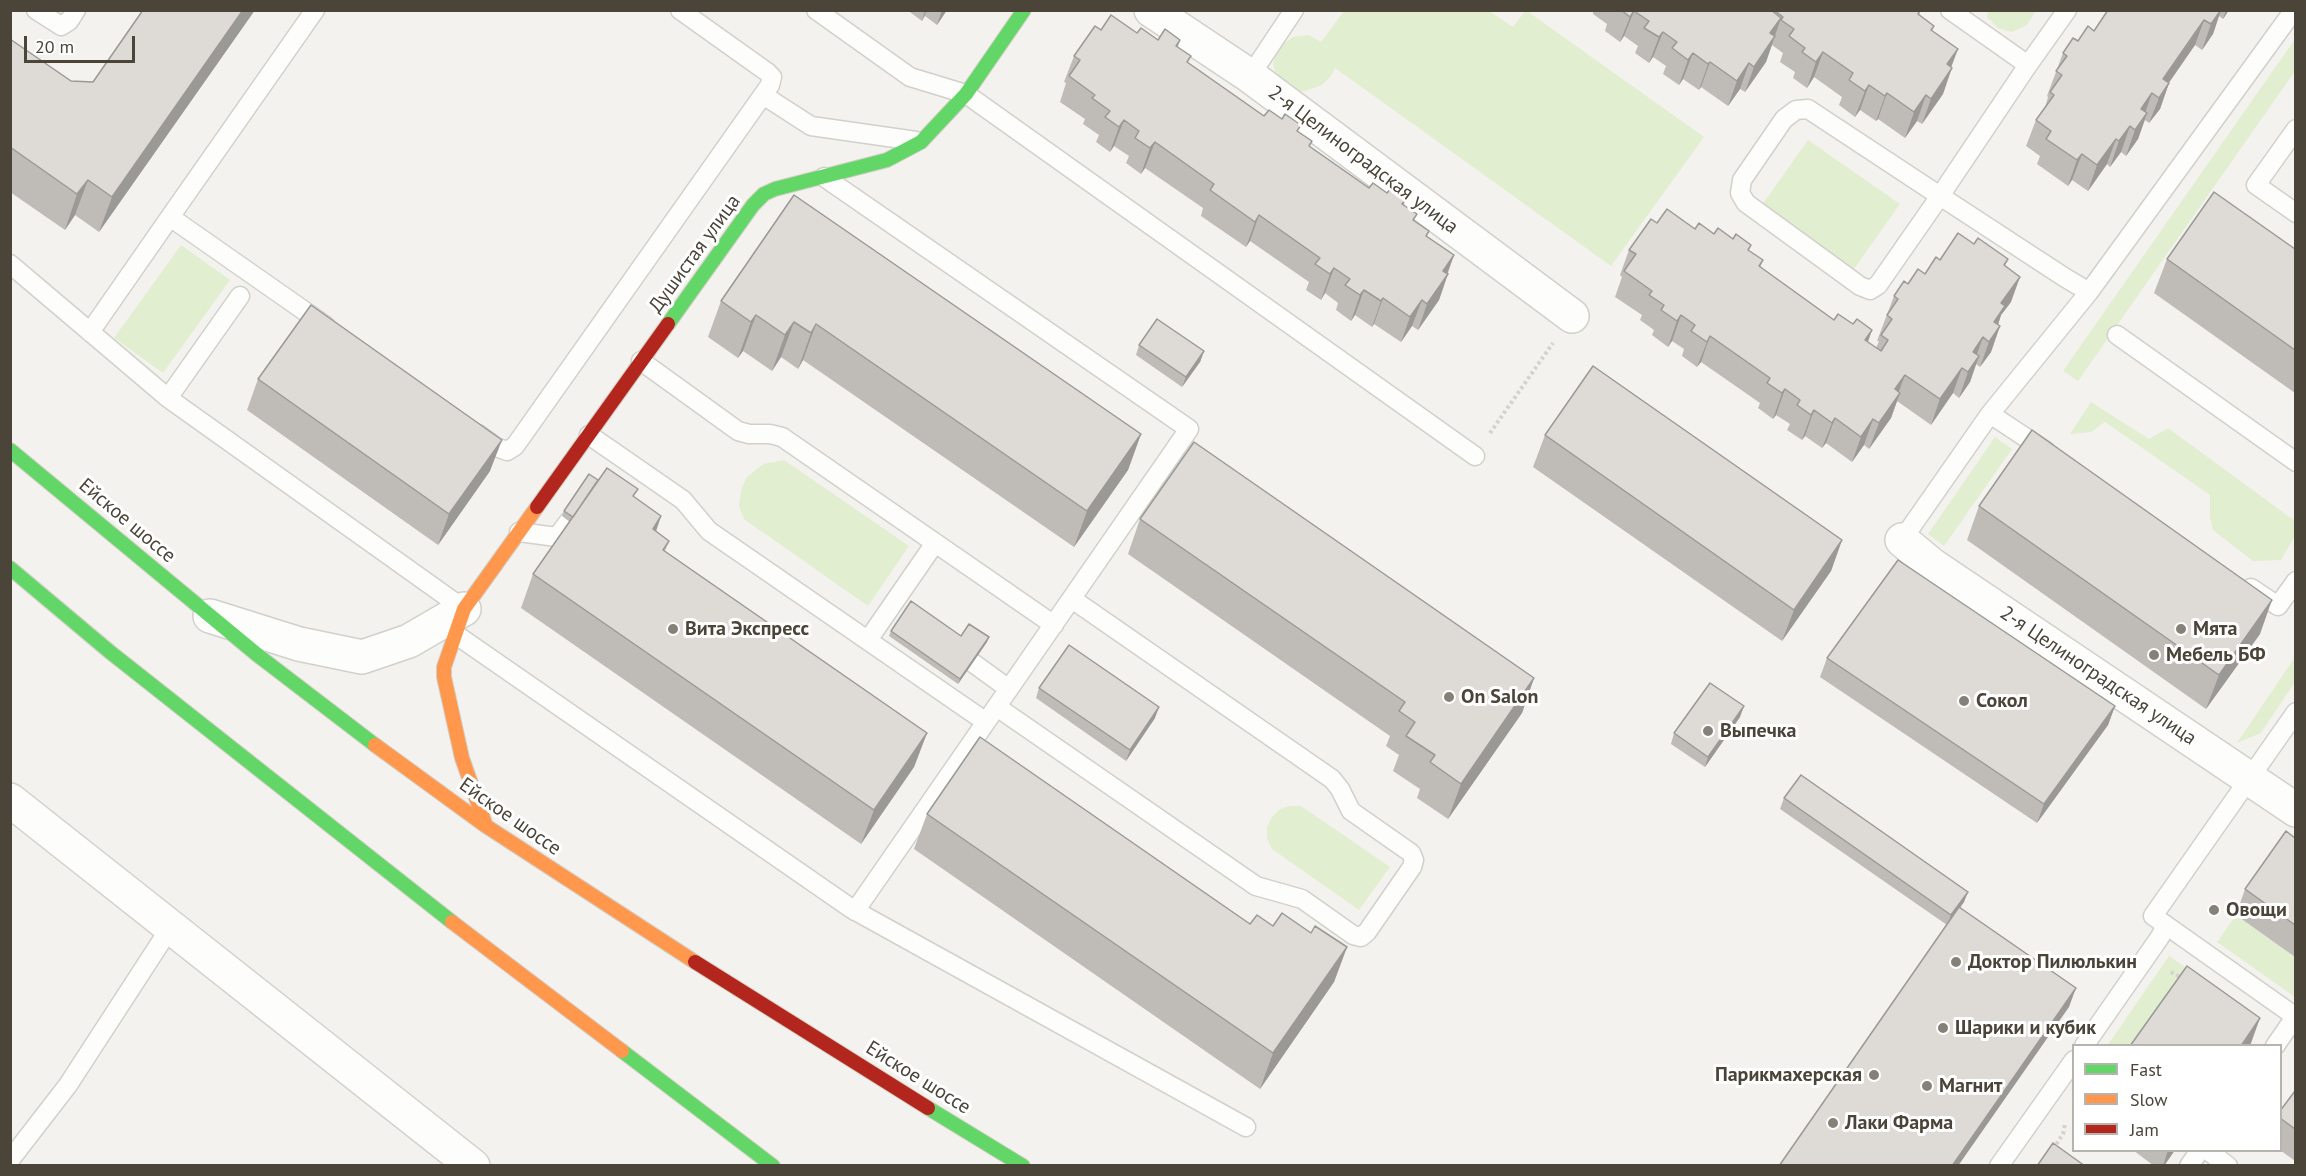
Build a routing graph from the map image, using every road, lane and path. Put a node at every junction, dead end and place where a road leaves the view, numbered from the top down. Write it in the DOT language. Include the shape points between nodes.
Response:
graph roads {
  1 [pos="36,10"];
  2 [pos="76,10"];
  3 [pos="315,10"];
  4 [pos="681,10"];
  5 [pos="816,10"];
  6 [pos="1024,10"];
  7 [pos="1151,10"];
  8 [pos="1294,10"];
  9 [pos="1950,10"];
  10 [pos="2067,10"];
  11 [pos="2294,10"];
  12 [pos="2028,65"];
  13 [pos="1250,76"];
  14 [pos="764,94"];
  15 [pos="966,94"];
  16 [pos="2295,129"];
  17 [pos="921,142"];
  18 [pos="824,177"];
  19 [pos="1940,196"];
  20 [pos="2295,213"];
  21 [pos="170,217"];
  22 [pos="10,264"];
  23 [pos="2089,292"];
  24 [pos="240,296"];
  25 [pos="1572,316"];
  26 [pos="90,332"];
  27 [pos="2117,335"];
  28 [pos="343,339"];
  29 [pos="641,362"];
  30 [pos="168,398"];
  31 [pos="1990,414"];
  32 [pos="468,427"];
  33 [pos="589,435"];
  34 [pos="10,450"];
  35 [pos="1475,456"];
  36 [pos="2061,462"];
  37 [pos="2295,462"];
  38 [pos="569,521"];
  39 [pos="519,532"];
  40 [pos="1902,540"];
  41 [pos="935,543"];
  42 [pos="10,568"];
  43 [pos="2238,580"];
  44 [pos="2295,580"];
  45 [pos="1072,599"];
  46 [pos="210,616"];
  47 [pos="459,622"];
  48 [pos="1054,625"];
  49 [pos="868,640"];
  50 [pos="973,663"];
  51 [pos="1010,689"];
  52 [pos="2295,712"];
  53 [pos="992,715"];
  54 [pos="2249,779"];
  55 [pos="10,800"];
  56 [pos="2295,810"];
  57 [pos="486,826"];
  58 [pos="855,911"];
  59 [pos="2166,925"];
  60 [pos="170,928"];
  61 [pos="2165,980"];
  62 [pos="2190,983"];
  63 [pos="2295,1017"];
  64 [pos="2085,1044"];
  65 [pos="2277,1044"];
  66 [pos="2072,1061"];
  67 [pos="1246,1127"];
  68 [pos="2054,1149"];
  69 [pos="2199,1152"];
  70 [pos="2210,1152"];
  71 [pos="2049,1156"];
  72 [pos="10,1160"];
  73 [pos="473,1166"];
  74 [pos="773,1166"];
  75 [pos="1023,1166"];
  76 [pos="1998,1166"];
  77 [pos="2189,1166"];
  78 [pos="2228,1166"];
  1 -- 2 [label="lane" via="61,26"];
  3 -- 21 [label="lane"];
  4 -- 14 [label="lane" via="772,77"];
  5 -- 15 [label="lane" via="910,77"];
  6 -- 15 [label="main road, Душистая улица"];
  7 -- 13 [label="street, 2-я Целиноградская улица"];
  8 -- 13 [label="lane"];
  9 -- 12 [label="lane"];
  10 -- 12 [label="lane"];
  11 -- 23 [label="lane"];
  12 -- 19 [label="lane"];
  13 -- 25 [label="street, 2-я Целиноградская улица"];
  14 -- 17 [label="lane" via="811,126"];
  14 -- 32 [label="lane" via="515,446 507,451 496,447"];
  15 -- 17 [label="main road, Душистая улица"];
  15 -- 35 [label="lane"];
  16 -- 20 [label="lane" via="2256,185"];
  17 -- 18 [label="main road, Душистая улица" via="887,160"];
  18 -- 29 [label="main road, Душистая улица" via="775,189 753,205"];
  18 -- 45 [label="lane" via="1189,429"];
  19 -- 19 [label="lane" via="1808,109 1796,110 1784,119 1742,180 1740,193 1746,203 1870,290 1878,285"];
  19 -- 23 [label="lane"];
  21 -- 26 [label="lane"];
  21 -- 28 [label="lane"];
  22 -- 26 [label="lane"];
  23 -- 31 [label="lane"];
  24 -- 30 [label="lane"];
  25 -- 35 [label="path"];
  26 -- 30 [label="lane"];
  27 -- 37 [label="lane"];
  29 -- 33 [label="main road, Душистая улица"];
  29 -- 41 [label="lane" via="738,431 782,437"];
  30 -- 47 [label="lane"];
  31 -- 36 [label="lane"];
  31 -- 40 [label="lane"];
  33 -- 39 [label="main road, Душистая улица"];
  33 -- 49 [label="lane" via="683,500 709,531"];
  34 -- 46 [label="main road, Ейское шоссе"];
  38 -- 39 [label="lane" via="557,537"];
  39 -- 47 [label="main road, Душистая улица"];
  40 -- 54 [label="street, 2-я Целиноградская улица" via="1932,565"];
  41 -- 48 [label="lane"];
  41 -- 49 [label="lane"];
  42 -- 74 [label="main road" via="392,876"];
  43 -- 44 [label="lane" via="2278,606"];
  45 -- 48 [label="lane"];
  45 -- 53 [label="lane" via="1332,779 1352,811 1411,853 1412,867 1367,932 1353,935 1302,899 1256,886"];
  46 -- 47 [label="street" via="299,644 362,657"];
  46 -- 57 [label="main road, Ейское шоссе" via="326,709"];
  47 -- 57 [label="main road, Душистая улица" via="444,677 462,758"];
  47 -- 58 [label="lane"];
  48 -- 51 [label="lane"];
  49 -- 53 [label="lane"];
  50 -- 51 [label="lane"];
  51 -- 53 [label="lane"];
  52 -- 54 [label="lane"];
  53 -- 58 [label="lane"];
  54 -- 56 [label="street, 2-я Целиноградская улица"];
  54 -- 59 [label="lane" via="2153,916"];
  55 -- 60 [label="street"];
  57 -- 75 [label="main road, Ейское шоссе" via="740,991"];
  58 -- 67 [label="lane"];
  59 -- 63 [label="lane"];
  59 -- 64 [label="lane"];
  60 -- 72 [label="lane" via="68,1085"];
  60 -- 73 [label="street"];
  61 -- 62 [label="path" via="2172,971"];
  63 -- 65 [label="lane"];
  66 -- 76 [label="lane"];
  68 -- 71 [label="path"];
  69 -- 77 [label="lane"];
  70 -- 78 [label="lane"];
}
